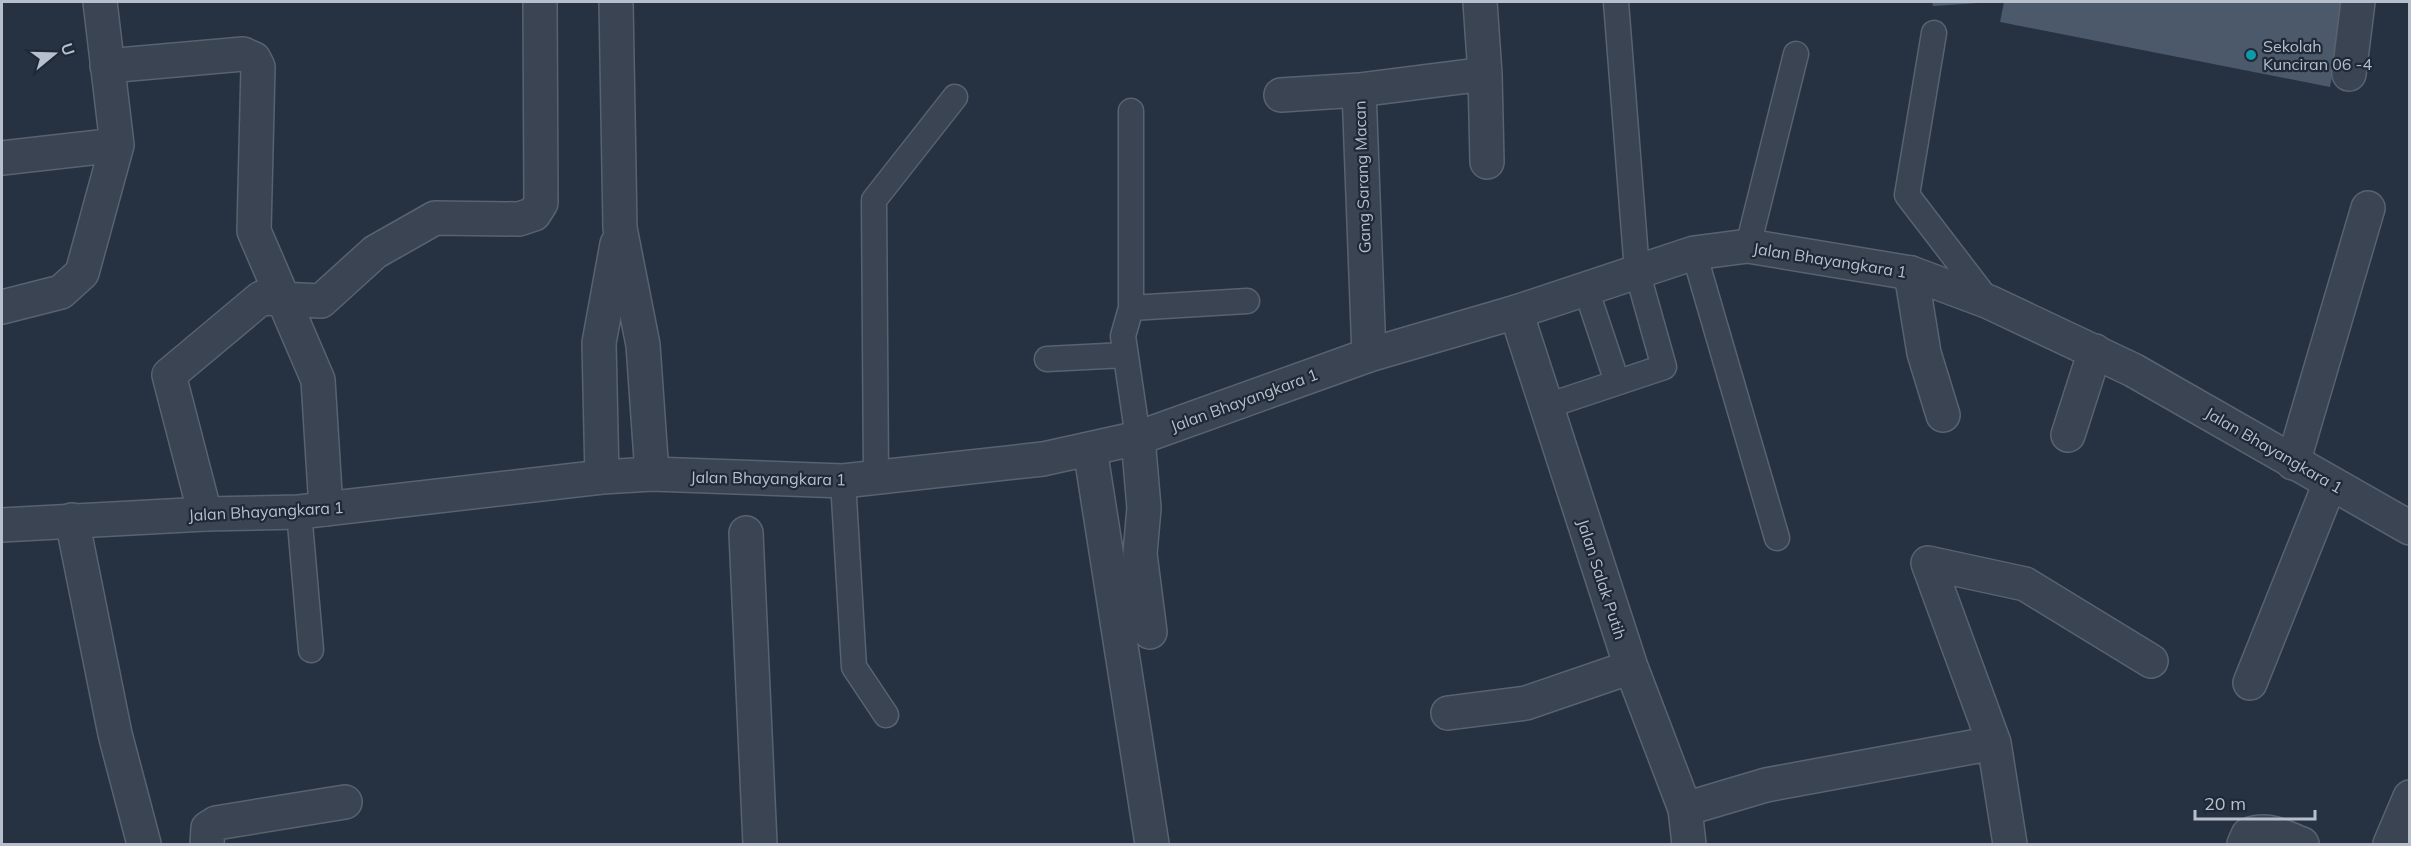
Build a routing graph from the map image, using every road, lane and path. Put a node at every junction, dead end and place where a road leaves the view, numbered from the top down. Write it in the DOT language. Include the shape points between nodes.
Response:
graph roads {
  1 [pos="100,2"];
  2 [pos="540,2"];
  3 [pos="616,2"];
  4 [pos="1480,2"];
  5 [pos="1616,2"];
  6 [pos="2358,2"];
  7 [pos="1934,33"];
  8 [pos="1796,54"];
  9 [pos="107,66"];
  10 [pos="1485,74"];
  11 [pos="2349,74"];
  12 [pos="1359,90"];
  13 [pos="1281,95"];
  14 [pos="955,97"];
  15 [pos="1131,111"];
  16 [pos="117,146"];
  17 [pos="2,158"];
  18 [pos="1487,162"];
  19 [pos="2368,208"];
  20 [pos="620,228"];
  21 [pos="1748,246"];
  22 [pos="1694,254"];
  23 [pos="1637,271"];
  24 [pos="1911,273"];
  25 [pos="1586,289"];
  26 [pos="284,300"];
  27 [pos="1247,301"];
  28 [pos="1989,302"];
  29 [pos="2,308"];
  30 [pos="1131,308"];
  31 [pos="1516,312"];
  32 [pos="2095,351"];
  33 [pos="1125,355"];
  34 [pos="1369,356"];
  35 [pos="1047,359"];
  36 [pos="1617,382"];
  37 [pos="1547,406"];
  38 [pos="1943,416"];
  39 [pos="2068,435"];
  40 [pos="1138,438"];
  41 [pos="1090,449"];
  42 [pos="2293,463"];
  43 [pos="652,474"];
  44 [pos="602,477"];
  45 [pos="876,478"];
  46 [pos="843,481"];
  47 [pos="2330,483"];
  48 [pos="312,511"];
  49 [pos="205,514"];
  50 [pos="72,520"];
  51 [pos="2,525"];
  52 [pos="2409,528"];
  53 [pos="746,533"];
  54 [pos="1778,538"];
  55 [pos="1150,632"];
  56 [pos="311,650"];
  57 [pos="2151,662"];
  58 [pos="1631,667"];
  59 [pos="2250,683"];
  60 [pos="1448,713"];
  61 [pos="886,715"];
  62 [pos="1994,743"];
  63 [pos="2409,797"];
  64 [pos="345,802"];
  65 [pos="1684,809"];
  66 [pos="208,836"];
  67 [pos="144,844"];
  68 [pos="760,844"];
  69 [pos="1152,844"];
  70 [pos="1689,844"];
  71 [pos="2010,844"];
  72 [pos="2244,844"];
  73 [pos="2302,844"];
  74 [pos="2390,844"];
  1 -- 9 [label="street"];
  2 -- 26 [label="street" via="541,203 534,213 519,219 435,218 375,252 321,302"];
  3 -- 20 [label="street"];
  4 -- 10 [label="street"];
  5 -- 23 [label="lane"];
  6 -- 11 [label="street"];
  7 -- 28 [label="lane" via="1906,195"];
  8 -- 21 [label="lane"];
  9 -- 16 [label="street"];
  9 -- 26 [label="street" via="243,54 254,59 258,68 254,231"];
  10 -- 12 [label="street, Gang Sarang Macan"];
  10 -- 18 [label="street"];
  12 -- 13 [label="street"];
  12 -- 34 [label="street, Gang Sarang Macan"];
  14 -- 45 [label="lane" via="874,200"];
  15 -- 30 [label="lane"];
  16 -- 17 [label="street"];
  16 -- 29 [label="street" via="82,273 61,292"];
  19 -- 42 [label="street"];
  20 -- 43 [label="street" via="643,345"];
  20 -- 44 [label="street" via="599,343"];
  21 -- 22 [label="street, Jalan Bhayangkara 1"];
  21 -- 24 [label="street, Jalan Bhayangkara 1"];
  22 -- 23 [label="street, Jalan Bhayangkara 1"];
  22 -- 54 [label="lane"];
  23 -- 25 [label="street, Jalan Bhayangkara 1"];
  23 -- 36 [label="lane" via="1664,367"];
  24 -- 28 [label="street, Jalan Bhayangkara 1"];
  24 -- 38 [label="street" via="1924,353"];
  25 -- 31 [label="street, Jalan Bhayangkara 1"];
  25 -- 36 [label="lane"];
  26 -- 48 [label="street" via="318,380"];
  26 -- 49 [label="street" via="261,298 170,375"];
  27 -- 30 [label="lane"];
  28 -- 32 [label="street, Jalan Bhayangkara 1"];
  30 -- 33 [label="lane" via="1123,336"];
  31 -- 34 [label="street, Jalan Bhayangkara 1"];
  31 -- 37 [label="street, Jalan Salak Putih"];
  32 -- 39 [label="street"];
  32 -- 42 [label="street, Jalan Bhayangkara 1"];
  33 -- 35 [label="lane"];
  33 -- 40 [label="lane"];
  34 -- 40 [label="street, Jalan Bhayangkara 1"];
  36 -- 37 [label="lane"];
  37 -- 58 [label="street, Jalan Salak Putih"];
  40 -- 41 [label="street, Jalan Bhayangkara 1"];
  40 -- 55 [label="street" via="1144,508 1140,554"];
  41 -- 45 [label="street, Jalan Bhayangkara 1" via="1043,459"];
  41 -- 69 [label="street"];
  42 -- 47 [label="street, Jalan Bhayangkara 1"];
  43 -- 44 [label="street, Jalan Bhayangkara 1"];
  43 -- 46 [label="street, Jalan Bhayangkara 1"];
  44 -- 48 [label="street, Jalan Bhayangkara 1"];
  45 -- 46 [label="street, Jalan Bhayangkara 1"];
  46 -- 61 [label="lane" via="855,667"];
  47 -- 52 [label="street, Jalan Bhayangkara 1"];
  47 -- 59 [label="street"];
  48 -- 49 [label="street, Jalan Bhayangkara 1"];
  48 -- 56 [label="lane"];
  49 -- 50 [label="street, Jalan Bhayangkara 1"];
  50 -- 51 [label="street, Jalan Bhayangkara 1"];
  50 -- 67 [label="street" via="115,734"];
  53 -- 68 [label="street"];
  57 -- 62 [label="street" via="2025,584 1928,563"];
  58 -- 60 [label="street" via="1526,703"];
  58 -- 65 [label="street, Jalan Salak Putih"];
  62 -- 65 [label="street" via="1766,785"];
  62 -- 71 [label="street"];
  63 -- 74 [label="street"];
  64 -- 66 [label="street" via="216,823"];
  65 -- 70 [label="street, Jalan Salak Putih"];
  72 -- 73 [label="street" via="2248,835 2258,831 2281,834"];
}
